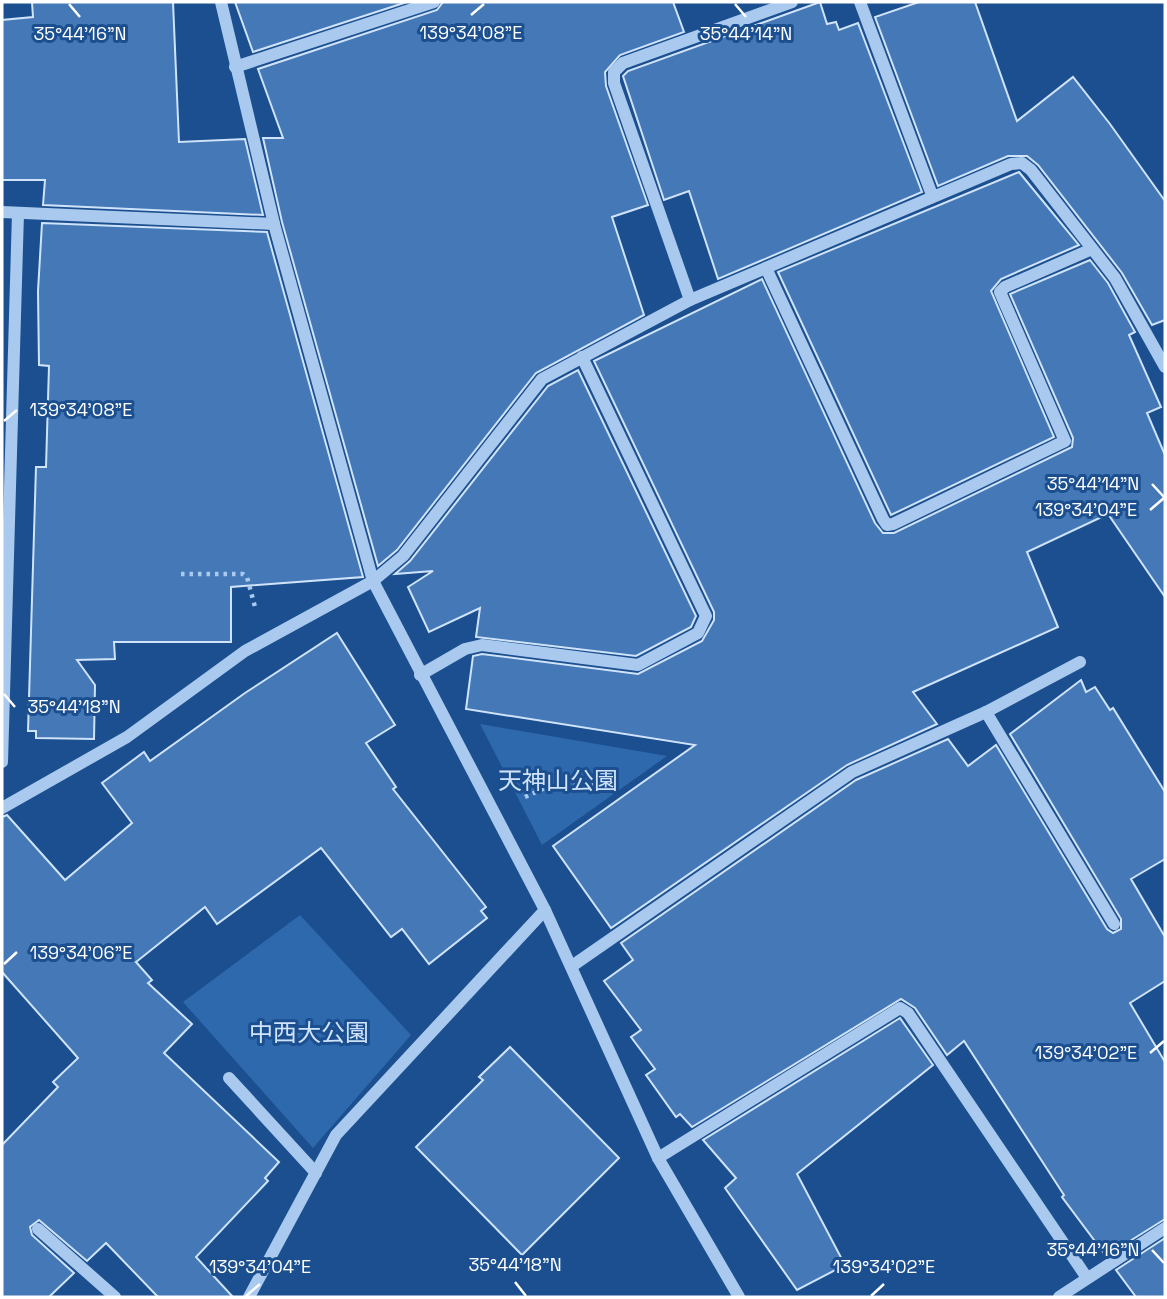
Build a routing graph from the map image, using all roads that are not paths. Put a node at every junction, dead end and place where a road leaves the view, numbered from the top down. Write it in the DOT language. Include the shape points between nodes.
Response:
graph roads {
  1 [pos="221,2"];
  2 [pos="434,2"];
  3 [pos="792,2"];
  4 [pos="860,2"];
  5 [pos="235,67"];
  6 [pos="932,195"];
  7 [pos="2,212"];
  8 [pos="18,213"];
  9 [pos="274,224"];
  10 [pos="1092,249"];
  11 [pos="766,268"];
  12 [pos="690,300"];
  13 [pos="582,358"];
  14 [pos="1165,367"];
  15 [pos="373,581"];
  16 [pos="1080,662"];
  17 [pos="420,675"];
  18 [pos="986,712"];
  19 [pos="2,762"];
  20 [pos="2,808"];
  21 [pos="545,910"];
  22 [pos="1114,924"];
  23 [pos="572,966"];
  24 [pos="229,1078"];
  25 [pos="658,1158"];
  26 [pos="316,1173"];
  27 [pos="1165,1228"];
  28 [pos="38,1229"];
  29 [pos="1087,1278"];
  30 [pos="115,1297"];
  31 [pos="249,1297"];
  32 [pos="738,1297"];
  33 [pos="1059,1297"];
  1 -- 5 [label="street"];
  2 -- 5 [label="street"];
  3 -- 12 [label="street" via="623,64 614,72"];
  4 -- 6 [label="street"];
  5 -- 9 [label="street"];
  6 -- 10 [label="street" via="1022,163"];
  6 -- 11 [label="street"];
  7 -- 8 [label="street"];
  8 -- 9 [label="street"];
  8 -- 19 [label="street"];
  9 -- 15 [label="street"];
  10 -- 11 [label="street" via="1000,292 1065,441 893,524 883,520"];
  10 -- 14 [label="street" via="1115,278"];
  11 -- 12 [label="street"];
  12 -- 13 [label="street"];
  13 -- 15 [label="street" via="542,379 402,556"];
  13 -- 17 [label="street" via="706,616 704,626 638,665 482,645 465,649"];
  15 -- 17 [label="street"];
  15 -- 20 [label="street" via="245,650 127,737"];
  16 -- 18 [label="street"];
  17 -- 21 [label="street"];
  18 -- 22 [label="street"];
  18 -- 23 [label="street" via="852,772"];
  21 -- 23 [label="street"];
  21 -- 26 [label="street" via="336,1135"];
  23 -- 25 [label="street"];
  24 -- 26 [label="street"];
  25 -- 29 [label="street" via="900,1008 908,1013"];
  25 -- 32 [label="street"];
  26 -- 31 [label="street"];
  27 -- 29 [label="street"];
  28 -- 30 [label="street"];
  29 -- 33 [label="street"];
}
